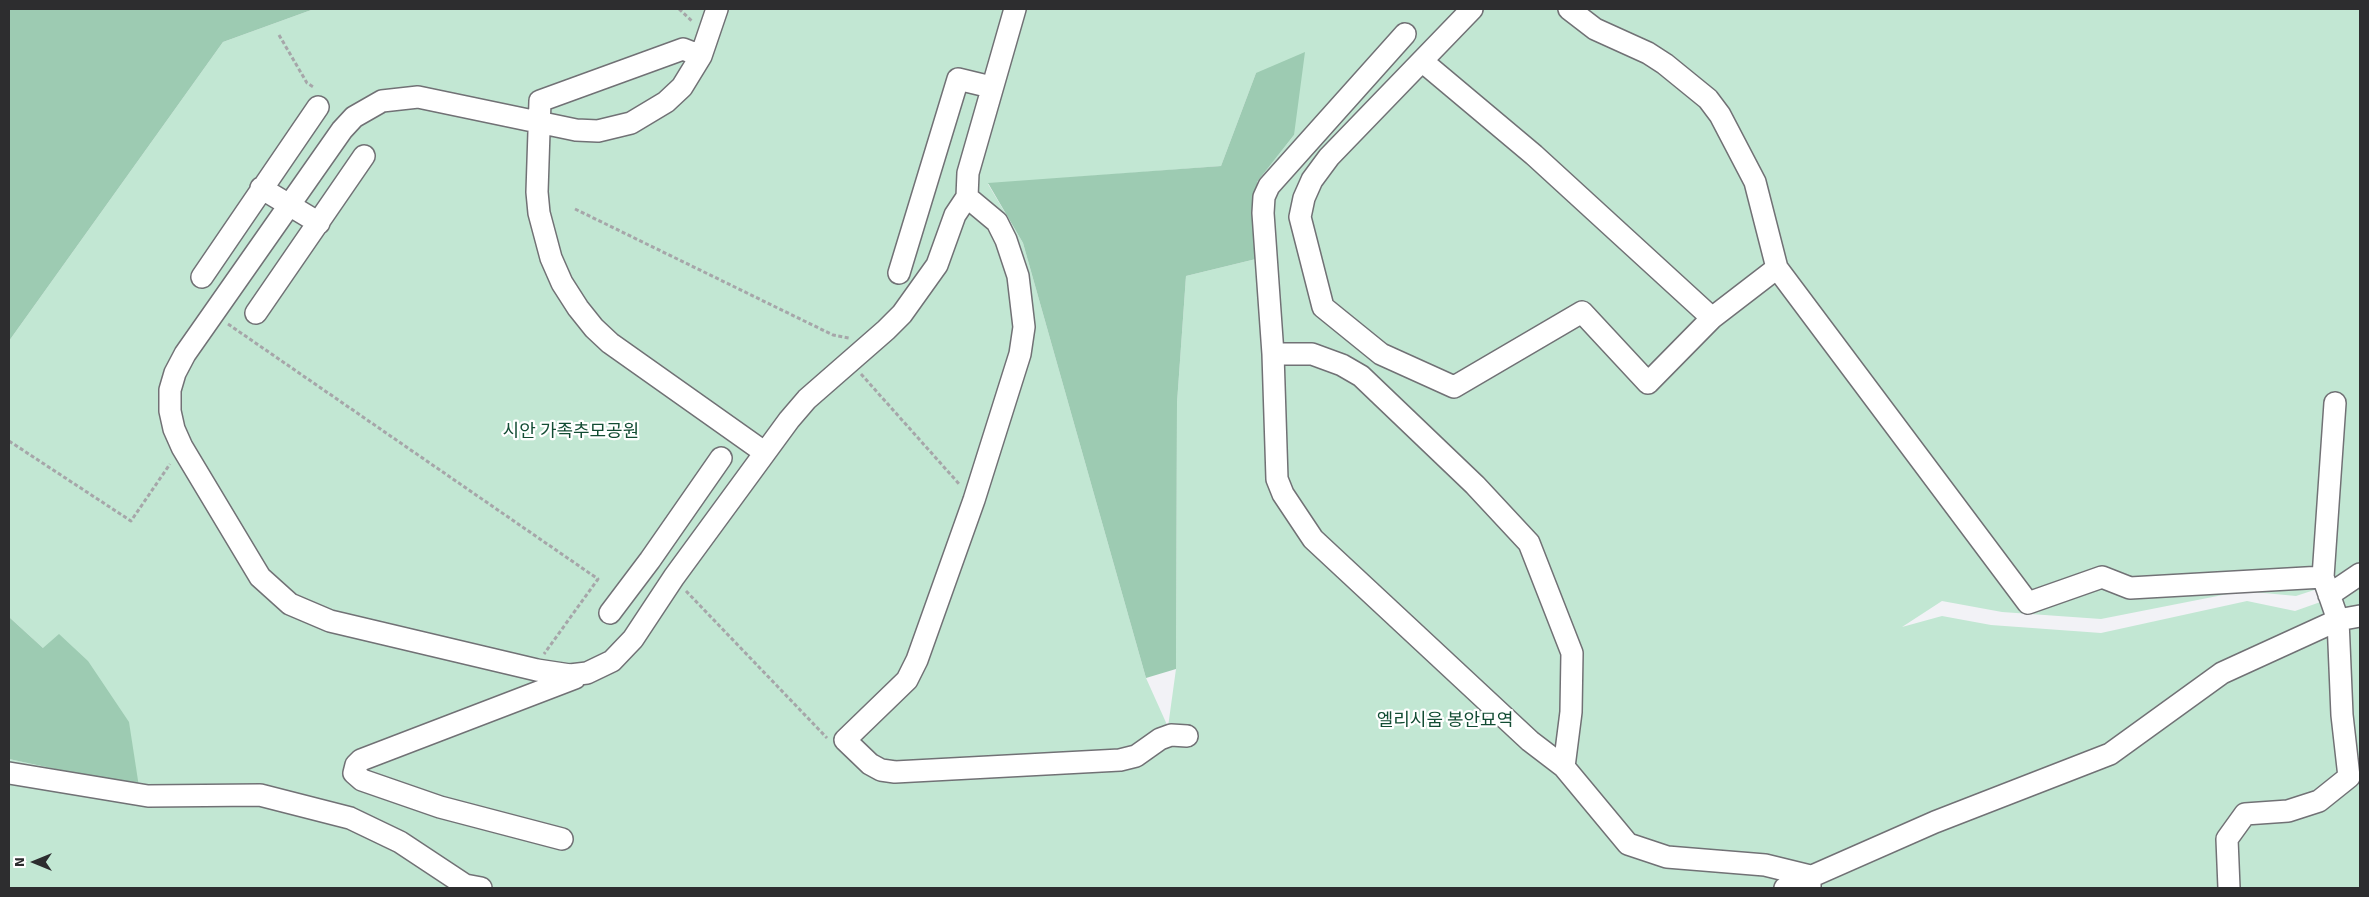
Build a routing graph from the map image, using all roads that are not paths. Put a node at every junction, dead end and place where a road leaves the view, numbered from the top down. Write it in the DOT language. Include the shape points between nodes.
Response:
graph roads {
  1 [pos="717,9"];
  2 [pos="1015,9"];
  3 [pos="1472,9"];
  4 [pos="1568,9"];
  5 [pos="1406,34"];
  6 [pos="701,56"];
  7 [pos="1422,61"];
  8 [pos="991,87"];
  9 [pos="321,101"];
  10 [pos="540,124"];
  11 [pos="364,156"];
  12 [pos="261,188"];
  13 [pos="967,197"];
  14 [pos="290,205"];
  15 [pos="319,224"];
  16 [pos="1777,268"];
  17 [pos="899,273"];
  18 [pos="202,277"];
  19 [pos="256,313"];
  20 [pos="1712,318"];
  21 [pos="1273,354"];
  22 [pos="2335,403"];
  23 [pos="764,452"];
  24 [pos="721,458"];
  25 [pos="650,560"];
  26 [pos="2360,574"];
  27 [pos="674,578"];
  28 [pos="2326,586"];
  29 [pos="610,613"];
  30 [pos="2360,616"];
  31 [pos="2338,620"];
  32 [pos="587,673"];
  33 [pos="1187,736"];
  34 [pos="1564,767"];
  35 [pos="9,773"];
  36 [pos="562,840"];
  37 [pos="1810,882"];
  38 [pos="481,888"];
  39 [pos="1785,888"];
  40 [pos="2230,888"];
  1 -- 6 [label="lane"];
  2 -- 8 [label="lane"];
  3 -- 7 [label="lane"];
  4 -- 16 [label="lane" via="1595,29 1648,53 1708,99 1720,115 1755,182"];
  5 -- 21 [label="lane" via="1269,186 1264,197"];
  6 -- 10 [label="lane" via="682,87 666,102 632,123 598,131"];
  6 -- 10 [label="lane" via="683,49 540,101"];
  7 -- 20 [label="lane" via="1534,155"];
  7 -- 20 [label="lane" via="1329,158 1312,180 1304,198 1300,217 1322,308 1381,354 1454,387 1582,312 1648,383"];
  8 -- 13 [label="lane" via="968,173"];
  8 -- 17 [label="lane" via="958,79"];
  9 -- 12 [label="lane"];
  10 -- 14 [label="lane" via="418,97 382,101 354,116"];
  10 -- 23 [label="lane" via="537,192 542,228 562,283 578,308 610,343"];
  11 -- 15 [label="lane"];
  12 -- 14 [label="lane"];
  12 -- 18 [label="lane"];
  13 -- 23 [label="lane" via="955,215 937,265 902,314 807,399"];
  13 -- 33 [label="lane" via="997,222 1018,276 1024,327 1015,376 917,660 907,680 845,740 870,764 895,772 1120,760 1136,756 1160,739"];
  14 -- 15 [label="lane"];
  14 -- 32 [label="lane" via="185,354 170,390 170,410 182,447 260,577 290,604 330,620 537,670 570,675"];
  15 -- 19 [label="lane"];
  16 -- 20 [label="lane"];
  16 -- 28 [label="lane" via="2028,603 2102,577 2130,588"];
  21 -- 34 [label="lane" via="1277,479 1283,494 1313,539 1530,742"];
  21 -- 34 [label="lane" via="1312,354 1334,361 1361,376 1476,485 1529,543 1572,653 1571,712"];
  22 -- 28 [label="lane"];
  23 -- 27 [label="lane"];
  24 -- 25 [label="lane"];
  25 -- 27 [label="lane"];
  25 -- 29 [label="lane"];
  26 -- 28 [label="lane"];
  27 -- 32 [label="lane" via="622,652"];
  28 -- 31 [label="lane"];
  30 -- 31 [label="lane"];
  31 -- 37 [label="lane" via="2222,673 2110,754 1935,822"];
  31 -- 40 [label="lane" via="2342,715 2349,777 2320,801 2288,811 2245,814 2227,839"];
  32 -- 36 [label="lane" via="361,760 354,773 362,780 440,807"];
  34 -- 37 [label="lane" via="1628,844 1667,857 1765,865"];
  35 -- 38 [label="lane" via="148,796 260,795 350,818 400,842 465,885"];
  37 -- 39 [label="lane"];
}
